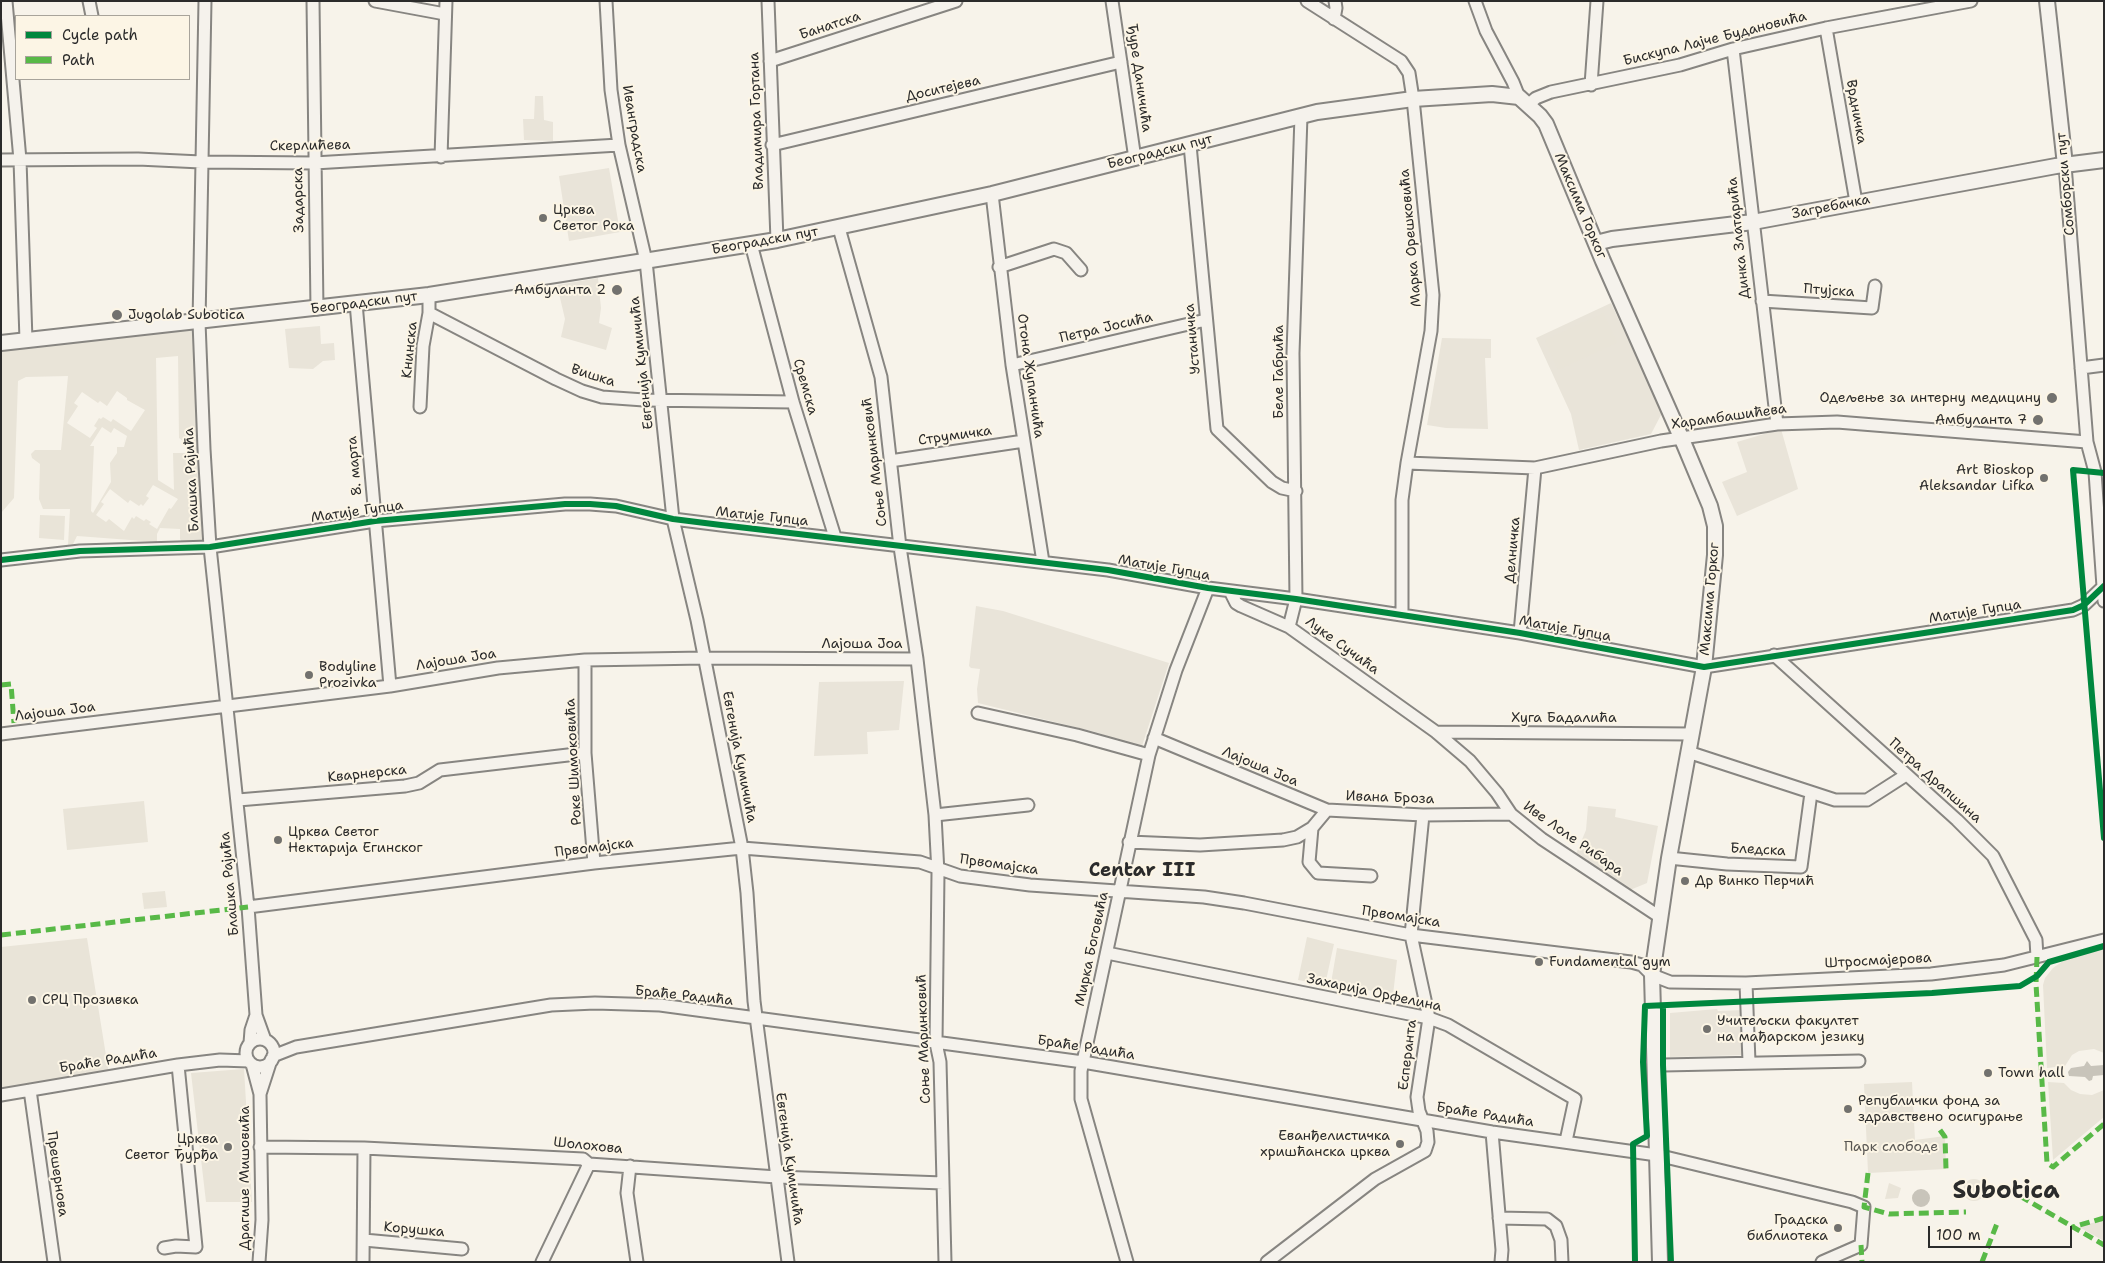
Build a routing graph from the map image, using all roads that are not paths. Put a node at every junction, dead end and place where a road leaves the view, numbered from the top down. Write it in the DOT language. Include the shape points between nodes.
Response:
graph roads {
  1 [pos="6,1"];
  2 [pos="90,1"];
  3 [pos="205,1"];
  4 [pos="313,1"];
  5 [pos="375,1"];
  6 [pos="446,1"];
  7 [pos="606,1"];
  8 [pos="768,1"];
  9 [pos="956,1"];
  10 [pos="1112,1"];
  11 [pos="1307,1"];
  12 [pos="1335,1"];
  13 [pos="1475,1"];
  14 [pos="1597,1"];
  15 [pos="1971,1"];
  16 [pos="2047,1"];
  17 [pos="445,14"];
  18 [pos="92,15"];
  19 [pos="1334,19"];
  20 [pos="1826,28"];
  21 [pos="1733,49"];
  22 [pos="770,61"];
  23 [pos="1121,62"];
  24 [pos="1591,84"];
  25 [pos="1413,99"];
  26 [pos="1524,101"];
  27 [pos="1301,116"];
  28 [pos="619,145"];
  29 [pos="772,145"];
  30 [pos="1190,145"];
  31 [pos="441,157"];
  32 [pos="1136,159"];
  33 [pos="1,160"];
  34 [pos="20,160"];
  35 [pos="2104,160"];
  36 [pos="201,162"];
  37 [pos="314,162"];
  38 [pos="2066,165"];
  39 [pos="992,194"];
  40 [pos="1856,202"];
  41 [pos="1753,222"];
  42 [pos="839,228"];
  43 [pos="777,240"];
  44 [pos="1596,243"];
  45 [pos="751,244"];
  46 [pos="646,260"];
  47 [pos="999,266"];
  48 [pos="1080,270"];
  49 [pos="1875,286"];
  50 [pos="429,295"];
  51 [pos="1762,301"];
  52 [pos="356,303"];
  53 [pos="316,308"];
  54 [pos="429,313"];
  55 [pos="1206,320"];
  56 [pos="200,322"];
  57 [pos="26,340"];
  58 [pos="1,343"];
  59 [pos="1012,365"];
  60 [pos="2104,365"];
  61 [pos="2081,368"];
  62 [pos="660,401"];
  63 [pos="794,402"];
  64 [pos="420,407"];
  65 [pos="1777,424"];
  66 [pos="1682,439"];
  67 [pos="1024,441"];
  68 [pos="2087,442"];
  69 [pos="890,461"];
  70 [pos="1407,463"];
  71 [pos="1535,468"];
  72 [pos="2100,478"];
  73 [pos="1296,491"];
  74 [pos="673,518"];
  75 [pos="375,521"];
  76 [pos="835,537"];
  77 [pos="210,547"];
  78 [pos="900,547"];
  79 [pos="1,560"];
  80 [pos="1043,562"];
  81 [pos="2103,586"];
  82 [pos="1208,588"];
  83 [pos="1230,591"];
  84 [pos="1296,599"];
  85 [pos="2104,601"];
  86 [pos="1402,615"];
  87 [pos="1289,627"];
  88 [pos="1520,634"];
  89 [pos="1774,655"];
  90 [pos="704,658"];
  91 [pos="586,660"];
  92 [pos="918,660"];
  93 [pos="1704,667"];
  94 [pos="390,686"];
  95 [pos="226,706"];
  96 [pos="978,713"];
  97 [pos="1436,732"];
  98 [pos="1,734"];
  99 [pos="1691,734"];
  100 [pos="1154,738"];
  101 [pos="1688,752"];
  102 [pos="585,753"];
  103 [pos="1149,755"];
  104 [pos="1906,775"];
  105 [pos="1811,793"];
  106 [pos="238,800"];
  107 [pos="1028,805"];
  108 [pos="1327,810"];
  109 [pos="1511,814"];
  110 [pos="935,815"];
  111 [pos="1423,815"];
  112 [pos="1312,828"];
  113 [pos="1129,842"];
  114 [pos="742,848"];
  115 [pos="1670,858"];
  116 [pos="594,863"];
  117 [pos="938,868"];
  118 [pos="1371,876"];
  119 [pos="1119,892"];
  120 [pos="248,907"];
  121 [pos="1660,917"];
  122 [pos="1412,935"];
  123 [pos="2104,940"];
  124 [pos="1108,952"];
  125 [pos="2037,957"];
  126 [pos="1652,975"];
  127 [pos="1746,983"];
  128 [pos="256,1015"];
  129 [pos="1429,1018"];
  130 [pos="757,1020"];
  131 [pos="268,1042"];
  132 [pos="936,1043"];
  133 [pos="296,1048"];
  134 [pos="249,1054"];
  135 [pos="272,1058"];
  136 [pos="1859,1061"];
  137 [pos="1082,1062"];
  138 [pos="1749,1062"];
  139 [pos="178,1065"];
  140 [pos="1663,1065"];
  141 [pos="30,1090"];
  142 [pos="260,1094"];
  143 [pos="1,1095"];
  144 [pos="1423,1120"];
  145 [pos="1492,1132"];
  146 [pos="1566,1141"];
  147 [pos="260,1148"];
  148 [pos="364,1148"];
  149 [pos="1656,1155"];
  150 [pos="589,1164"];
  151 [pos="630,1166"];
  152 [pos="777,1177"];
  153 [pos="943,1183"];
  154 [pos="1499,1218"];
  155 [pos="364,1240"];
  156 [pos="164,1248"];
  157 [pos="462,1249"];
  158 [pos="54,1262"];
  159 [pos="259,1262"];
  160 [pos="363,1262"];
  161 [pos="542,1262"];
  162 [pos="637,1262"];
  163 [pos="788,1262"];
  164 [pos="945,1262"];
  165 [pos="1126,1262"];
  166 [pos="1267,1262"];
  167 [pos="1501,1262"];
  168 [pos="1562,1262"];
  169 [pos="1660,1262"];
  170 [pos="1822,1262"];
  1 -- 34 [label="street"];
  2 -- 18 [label="street"];
  3 -- 36 [label="street, Блашка Рајића"];
  4 -- 37 [label="street, Задарска"];
  5 -- 17 [label="street"];
  6 -- 17 [label="street"];
  7 -- 28 [label="street, Иванградска" via="611,90"];
  8 -- 22 [label="street, Владимира Гортана"];
  9 -- 22 [label="street, Банатска"];
  10 -- 23 [label="street, Ђуре Даничића"];
  11 -- 19 [label="street, Марка Орешковића"];
  12 -- 19 [label="street"];
  13 -- 26 [label="street" via="1486,31"];
  14 -- 24 [label="street"];
  15 -- 20 [label="street, Бискупа Лајче Будановића"];
  16 -- 38 [label="main road, Сомборски пут"];
  17 -- 31 [label="street"];
  19 -- 25 [label="street, Марка Орешковића" via="1401,61 1409,73"];
  20 -- 21 [label="street, Бискупа Лајче Будановића"];
  20 -- 40 [label="street, Врдничка"];
  21 -- 24 [label="street, Бискупа Лајче Будановића" via="1680,65"];
  21 -- 41 [label="street, Динка Златарића"];
  22 -- 29 [label="street, Владимира Гортана"];
  23 -- 29 [label="street, Доситејева"];
  23 -- 32 [label="street, Ђуре Даничића"];
  24 -- 26 [label="street, Бискупа Лајче Будановића"];
  25 -- 26 [label="main road, Београдски пут" via="1492,94"];
  25 -- 27 [label="main road, Београдски пут" via="1349,106"];
  25 -- 70 [label="street, Марка Орешковића" via="1433,295 1431,332"];
  26 -- 44 [label="main road, Максима Горког" via="1546,124"];
  27 -- 30 [label="main road, Београдски пут"];
  27 -- 73 [label="street, Беле Габрића" via="1293,353"];
  28 -- 31 [label="street, Скерлићева"];
  28 -- 46 [label="street, Иванградска"];
  29 -- 43 [label="street, Владимира Гортана"];
  30 -- 32 [label="main road, Београдски пут"];
  30 -- 55 [label="street, Устаничка"];
  31 -- 37 [label="street, Скерлићева"];
  32 -- 39 [label="main road, Београдски пут"];
  33 -- 34 [label="street, Скерлићева"];
  34 -- 36 [label="street, Скерлићева"];
  34 -- 57 [label="street"];
  35 -- 38 [label="main road, Загребачка"];
  36 -- 37 [label="street, Скерлићева"];
  36 -- 56 [label="street, Блашка Рајића"];
  37 -- 53 [label="street, Задарска"];
  38 -- 40 [label="main road, Загребачка"];
  38 -- 61 [label="street, Сомборски пут"];
  39 -- 42 [label="main road, Београдски пут"];
  39 -- 47 [label="street, Отона Жупанчића"];
  40 -- 41 [label="main road, Загребачка"];
  41 -- 44 [label="main road, Загребачка"];
  41 -- 51 [label="street, Динка Златарића"];
  42 -- 43 [label="main road, Београдски пут"];
  42 -- 69 [label="street, Соње Маринковић" via="881,377"];
  43 -- 45 [label="main road, Београдски пут"];
  44 -- 66 [label="main road, Максима Горког"];
  45 -- 46 [label="main road, Београдски пут"];
  45 -- 63 [label="street, Сремска"];
  46 -- 50 [label="main road, Београдски пут"];
  46 -- 62 [label="street, Евгенија Кумичића"];
  47 -- 48 [label="street" via="1054,249 1066,253"];
  47 -- 59 [label="street, Отона Жупанчића"];
  49 -- 51 [label="street, Птујска" via="1872,308"];
  50 -- 52 [label="main road, Београдски пут"];
  50 -- 54 [label="street, Книнска"];
  51 -- 65 [label="street, Динка Златарића"];
  52 -- 53 [label="main road, Београдски пут"];
  52 -- 75 [label="street, 8. марта"];
  53 -- 56 [label="main road, Београдски пут"];
  54 -- 62 [label="street, Вишка" via="582,391 619,400"];
  54 -- 64 [label="street, Книнска" via="423,346"];
  55 -- 59 [label="street, Петра Јосића"];
  55 -- 73 [label="street, Устаничка" via="1217,429 1272,482"];
  56 -- 57 [label="main road, Београдски пут"];
  56 -- 77 [label="street, Блашка Рајића"];
  57 -- 58 [label="main road, Београдски пут"];
  59 -- 67 [label="street, Отона Жупанчића"];
  60 -- 61 [label="street"];
  61 -- 68 [label="street, Сомборски пут"];
  62 -- 63 [label="street, Вишка"];
  62 -- 74 [label="street, Евгенија Кумичића"];
  63 -- 76 [label="street, Сремска"];
  65 -- 66 [label="street, Харамбашићева"];
  65 -- 68 [label="street, Харамбашићева" via="1837,422"];
  66 -- 71 [label="street, Харамбашићева"];
  66 -- 93 [label="main road, Максима Горког" via="1715,526"];
  67 -- 69 [label="street, Струмичка"];
  67 -- 80 [label="street, Отона Жупанчића"];
  68 -- 72 [label="street, Сомборски пут"];
  69 -- 78 [label="street, Соње Маринковић"];
  70 -- 71 [label="street, Харамбашићева"];
  70 -- 86 [label="street, Марка Орешковића" via="1402,500"];
  71 -- 88 [label="street, Делничка"];
  72 -- 81 [label="street, Сомборски пут"];
  73 -- 84 [label="street, Беле Габрића"];
  74 -- 75 [label="street, Матије Гупца" via="616,506 565,504"];
  74 -- 76 [label="street, Матије Гупца"];
  74 -- 90 [label="street, Евгенија Кумичића"];
  75 -- 77 [label="street, Матије Гупца"];
  75 -- 94 [label="street, 8. марта"];
  76 -- 78 [label="street, Матије Гупца"];
  77 -- 79 [label="street, Матије Гупца" via="80,551"];
  77 -- 95 [label="street, Блашка Рајића"];
  78 -- 80 [label="street, Матије Гупца"];
  78 -- 92 [label="street, Соње Маринковић"];
  80 -- 82 [label="street, Матије Гупца"];
  81 -- 85 [label="street, Сомборски пут"];
  81 -- 89 [label="street, Матије Гупца" via="2084,605 2073,610"];
  82 -- 83 [label="street, Матије Гупца"];
  82 -- 100 [label="street, Мирка Боговића"];
  83 -- 84 [label="street, Матије Гупца"];
  83 -- 87 [label="street, Луке Сучића" via="1236,603"];
  84 -- 86 [label="street, Матије Гупца"];
  84 -- 87 [label="street, Беле Габрића"];
  86 -- 88 [label="street, Матије Гупца"];
  87 -- 97 [label="street, Луке Сучића"];
  88 -- 93 [label="street, Матије Гупца"];
  89 -- 93 [label="street, Матије Гупца"];
  89 -- 104 [label="street, Петра Драпшина"];
  90 -- 91 [label="street, Лајоша Јоа"];
  90 -- 92 [label="street, Лајоша Јоа"];
  90 -- 114 [label="street, Евгенија Кумичића"];
  91 -- 94 [label="street, Лајоша Јоа" via="498,668"];
  91 -- 102 [label="street, Роке Шимоковића"];
  92 -- 110 [label="street, Соње Маринковић"];
  93 -- 99 [label="main road, Максима Горког"];
  94 -- 95 [label="street, Лајоша Јоа"];
  95 -- 98 [label="street, Лајоша Јоа"];
  95 -- 106 [label="street, Блашка Рајића"];
  96 -- 103 [label="street"];
  97 -- 99 [label="street, Хуга Бадалића"];
  97 -- 109 [label="street, Иве Лоле Рибара" via="1470,761"];
  99 -- 101 [label="main road, Максима Горког"];
  100 -- 103 [label="street, Мирка Боговића"];
  100 -- 108 [label="street, Лајоша Јоа"];
  101 -- 105 [label="street"];
  101 -- 115 [label="main road, Максима Горког"];
  102 -- 106 [label="street, Кварнерска" via="440,770 419,783 405,786"];
  102 -- 116 [label="street, Роке Шимоковића"];
  103 -- 113 [label="street, Мирка Боговића"];
  104 -- 105 [label="street" via="1867,800 1835,800"];
  104 -- 125 [label="street, Петра Драпшина" via="1993,856 2036,940"];
  105 -- 115 [label="street, Бледска" via="1801,867"];
  106 -- 120 [label="street, Блашка Рајића"];
  107 -- 110 [label="street"];
  108 -- 111 [label="street, Ивана Броза"];
  108 -- 112 [label="street, Ивана Броза"];
  109 -- 111 [label="street, Ивана Броза"];
  109 -- 121 [label="street, Иве Лоле Рибара"];
  110 -- 117 [label="street, Соње Маринковић"];
  111 -- 122 [label="street, Есперанта"];
  112 -- 113 [label="street, Ивана Броза" via="1297,837 1266,842 1200,845"];
  112 -- 118 [label="street" via="1309,862 1318,873"];
  113 -- 119 [label="street, Мирка Боговића"];
  114 -- 116 [label="street, Првомајска"];
  114 -- 117 [label="street, Првомајска" via="920,862"];
  114 -- 130 [label="street, Евгенија Кумичића"];
  115 -- 121 [label="main road, Максима Горког"];
  116 -- 120 [label="street, Првомајска"];
  117 -- 119 [label="street, Првомајска" via="960,876"];
  117 -- 132 [label="street, Соње Маринковић"];
  119 -- 122 [label="street, Првомајска" via="1204,897"];
  119 -- 124 [label="street, Мирка Боговића"];
  120 -- 128 [label="street, Блашка Рајића"];
  121 -- 126 [label="main road, Максима Горког"];
  122 -- 126 [label="street, Првомајска" via="1631,962 1642,965"];
  122 -- 129 [label="street, Есперанта"];
  123 -- 125 [label="street, Штросмајерова"];
  124 -- 129 [label="street, Захарија Орфелина"];
  124 -- 137 [label="street, Мирка Боговића"];
  125 -- 127 [label="street, Штросмајерова" via="2004,965 1930,974"];
  126 -- 127 [label="street, Штросмајерова" via="1670,982"];
  126 -- 149 [label="main road, Максима Горког"];
  127 -- 138 [label="street"];
  128 -- 131 [label="street, Блашка Рајића"];
  128 -- 134 [label="street, Блашка Рајића"];
  129 -- 144 [label="street, Есперанта" via="1417,1097 1418,1111"];
  129 -- 146 [label="street, Захарија Орфелина" via="1448,1025 1575,1099"];
  130 -- 132 [label="street, Браће Радића"];
  130 -- 133 [label="street, Браће Радића" via="660,1005 551,1005"];
  130 -- 152 [label="street, Евгенија Кумичића"];
  131 -- 133 [label="street, Браће Радића"];
  131 -- 134 [label="street" via="259,1039"];
  131 -- 135 [label="street, Блашка Рајића"];
  132 -- 137 [label="street, Браће Радића"];
  132 -- 153 [label="street, Соње Маринковић" via="940,1062"];
  133 -- 135 [label="street, Браће Радића"];
  134 -- 135 [label="street, Браће Радића" via="264,1066"];
  134 -- 139 [label="street, Браће Радића"];
  134 -- 142 [label="street, Драгише Мишовића"];
  135 -- 142 [label="street, Драгише Мишовића"];
  136 -- 138 [label="street"];
  137 -- 144 [label="street, Браће Радића"];
  137 -- 165 [label="street, Мирка Боговића" via="1082,1100"];
  138 -- 140 [label="street"];
  139 -- 141 [label="street, Браће Радића"];
  139 -- 156 [label="street" via="196,1247"];
  141 -- 143 [label="street, Браће Радића"];
  141 -- 158 [label="street, Прешернова"];
  142 -- 147 [label="street, Драгише Мишовића"];
  144 -- 145 [label="street, Браће Радића"];
  144 -- 166 [label="street, Есперанта" via="1428,1142 1425,1150 1375,1179"];
  145 -- 146 [label="street, Браће Радића"];
  145 -- 154 [label="street"];
  146 -- 149 [label="street, Браће Радића"];
  147 -- 148 [label="street, Шолохова"];
  147 -- 159 [label="street, Драгише Мишовића" via="262,1220"];
  148 -- 150 [label="street, Шолохова" via="582,1159"];
  148 -- 155 [label="street"];
  149 -- 169 [label="main road, Максима Горког"];
  149 -- 170 [label="street, Браће Радића" via="1864,1207 1860,1245"];
  150 -- 151 [label="street, Шолохова"];
  150 -- 161 [label="street"];
  151 -- 152 [label="street, Шолохова"];
  151 -- 162 [label="street" via="627,1194"];
  152 -- 153 [label="street, Шолохова"];
  152 -- 163 [label="street, Евгенија Кумичића"];
  153 -- 164 [label="street, Соње Маринковић"];
  154 -- 167 [label="street"];
  154 -- 168 [label="street" via="1547,1218 1556,1226 1561,1240"];
  155 -- 157 [label="street, Корушка"];
  155 -- 160 [label="street"];
}
